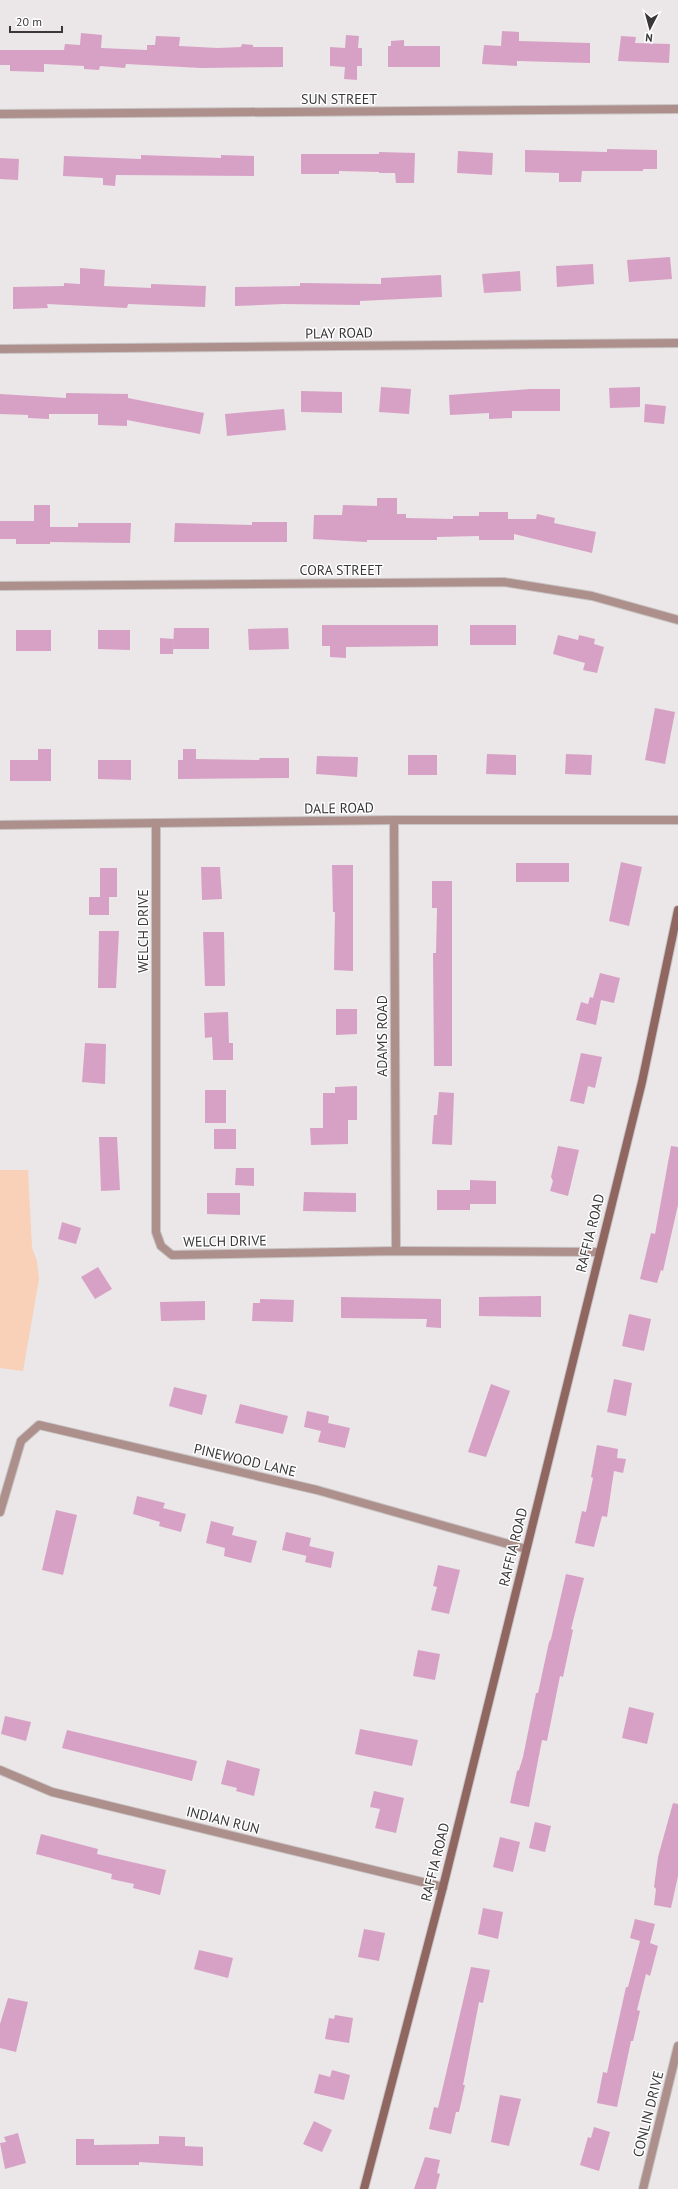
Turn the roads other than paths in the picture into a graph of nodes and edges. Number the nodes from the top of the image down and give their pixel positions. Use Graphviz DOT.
graph roads {
  1 [pos="678,109"];
  2 [pos="0,114"];
  3 [pos="678,343"];
  4 [pos="0,349"];
  5 [pos="0,586"];
  6 [pos="678,620"];
  7 [pos="394,820"];
  8 [pos="678,820"];
  9 [pos="156,823"];
  10 [pos="0,825"];
  11 [pos="678,910"];
  12 [pos="396,1251"];
  13 [pos="598,1252"];
  14 [pos="1,1499"];
  15 [pos="0,1512"];
  16 [pos="526,1549"];
  17 [pos="0,1770"];
  18 [pos="443,1887"];
  19 [pos="678,2046"];
  20 [pos="364,2189"];
  21 [pos="643,2189"];
  1 -- 2 [label="street, SUN STREET"];
  3 -- 4 [label="street, PLAY ROAD"];
  5 -- 6 [label="street, CORA STREET"];
  7 -- 8 [label="street, DALE ROAD"];
  7 -- 9 [label="street, DALE ROAD"];
  7 -- 12 [label="street, ADAMS ROAD"];
  9 -- 10 [label="street, DALE ROAD"];
  9 -- 12 [label="street, WELCH DRIVE"];
  11 -- 13 [label="main road, RAFFIA ROAD"];
  12 -- 13 [label="street, WELCH DRIVE"];
  13 -- 16 [label="main road, RAFFIA ROAD"];
  14 -- 15 [label="street"];
  14 -- 16 [label="street, PINEWOOD LANE"];
  16 -- 18 [label="main road, RAFFIA ROAD"];
  17 -- 18 [label="street, INDIAN RUN"];
  18 -- 20 [label="main road, RAFFIA ROAD"];
  19 -- 21 [label="street, CONLIN DRIVE"];
}
